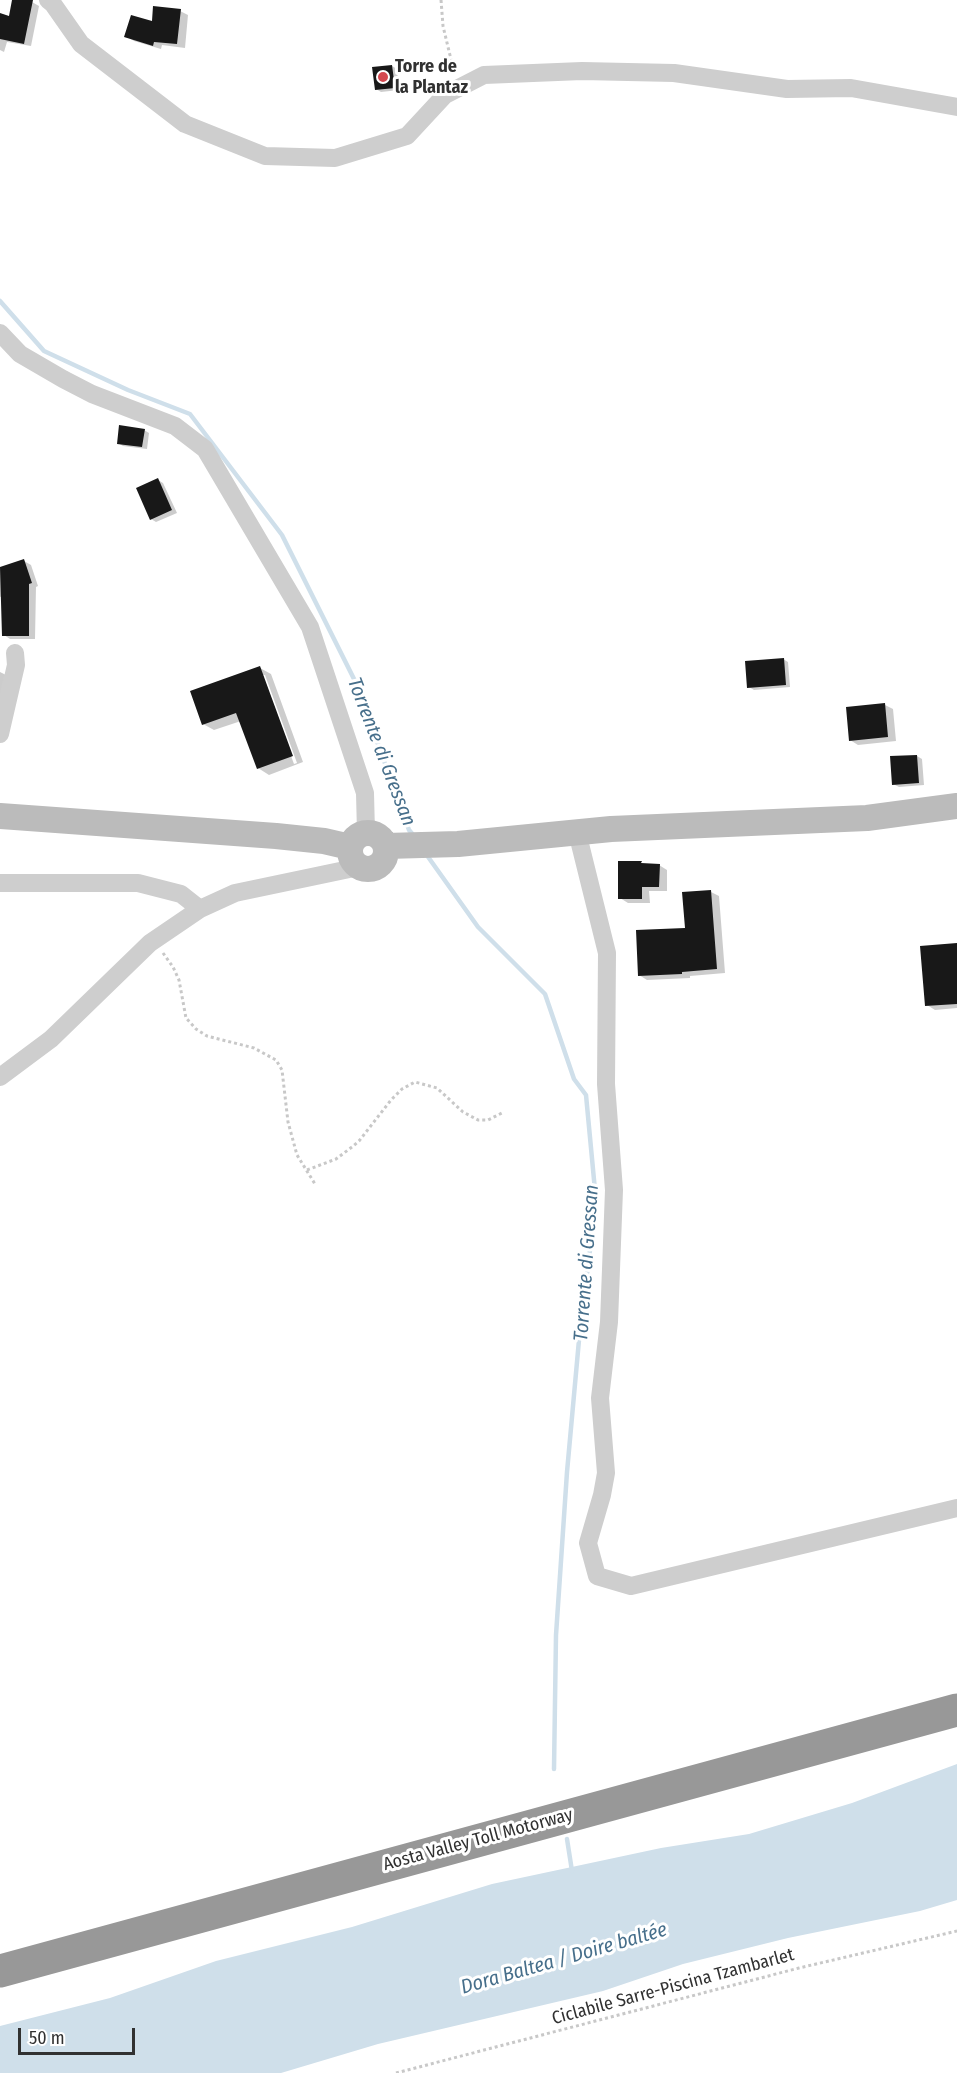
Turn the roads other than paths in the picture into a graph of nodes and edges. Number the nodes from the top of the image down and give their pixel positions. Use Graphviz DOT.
graph roads {
  1 [pos="48,0"];
  2 [pos="957,107"];
  3 [pos="0,333"];
  4 [pos="15,653"];
  5 [pos="0,734"];
  6 [pos="957,806"];
  7 [pos="0,816"];
  8 [pos="578,832"];
  9 [pos="365,848"];
  10 [pos="0,883"];
  11 [pos="200,909"];
  12 [pos="0,1077"];
  13 [pos="957,1508"];
  14 [pos="957,1689"];
  15 [pos="957,1710"];
  16 [pos="0,1950"];
  17 [pos="0,1971"];
  1 -- 2 [label="street"];
  3 -- 9 [label="street"];
  4 -- 5 [label="street"];
  6 -- 8 [label="main road"];
  7 -- 9 [label="main road"];
  8 -- 9 [label="main road"];
  8 -- 13 [label="street"];
  9 -- 11 [label="street"];
  10 -- 11 [label="street"];
  11 -- 12 [label="street"];
  14 -- 16 [label="highway, Aosta Valley Toll Motorway"];
  15 -- 17 [label="highway, Aosta Valley Toll Motorway"];
}
